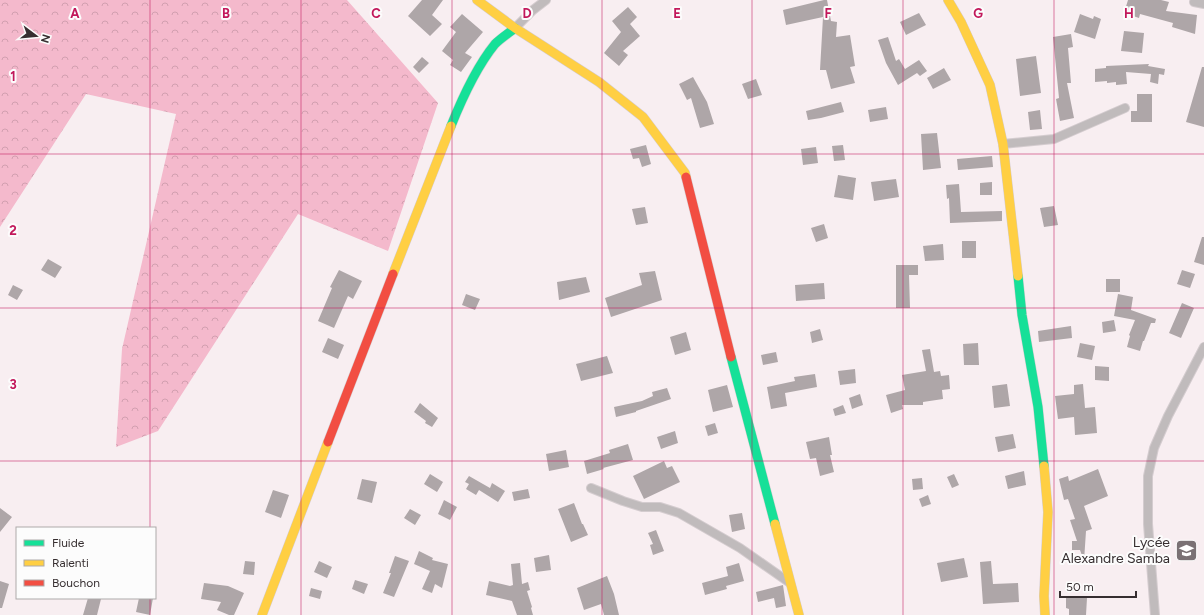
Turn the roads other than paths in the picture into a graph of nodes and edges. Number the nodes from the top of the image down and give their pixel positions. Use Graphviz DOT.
graph roads {
  1 [pos="477,0"];
  2 [pos="546,0"];
  3 [pos="948,0"];
  4 [pos="1194,2"];
  5 [pos="1204,4"];
  6 [pos="515,28"];
  7 [pos="1125,108"];
  8 [pos="1003,144"];
  9 [pos="1204,346"];
  10 [pos="591,488"];
  11 [pos="790,583"];
  12 [pos="262,615"];
  13 [pos="799,615"];
  14 [pos="1045,615"];
  15 [pos="1155,615"];
  1 -- 6 [label="street"];
  2 -- 6 [label="street"];
  3 -- 8 [label="street"];
  4 -- 5 [label="street"];
  6 -- 11 [label="street"];
  6 -- 12 [label="street"];
  7 -- 8 [label="street"];
  8 -- 14 [label="street"];
  9 -- 15 [label="street"];
  10 -- 11 [label="street"];
  11 -- 13 [label="street"];
}
